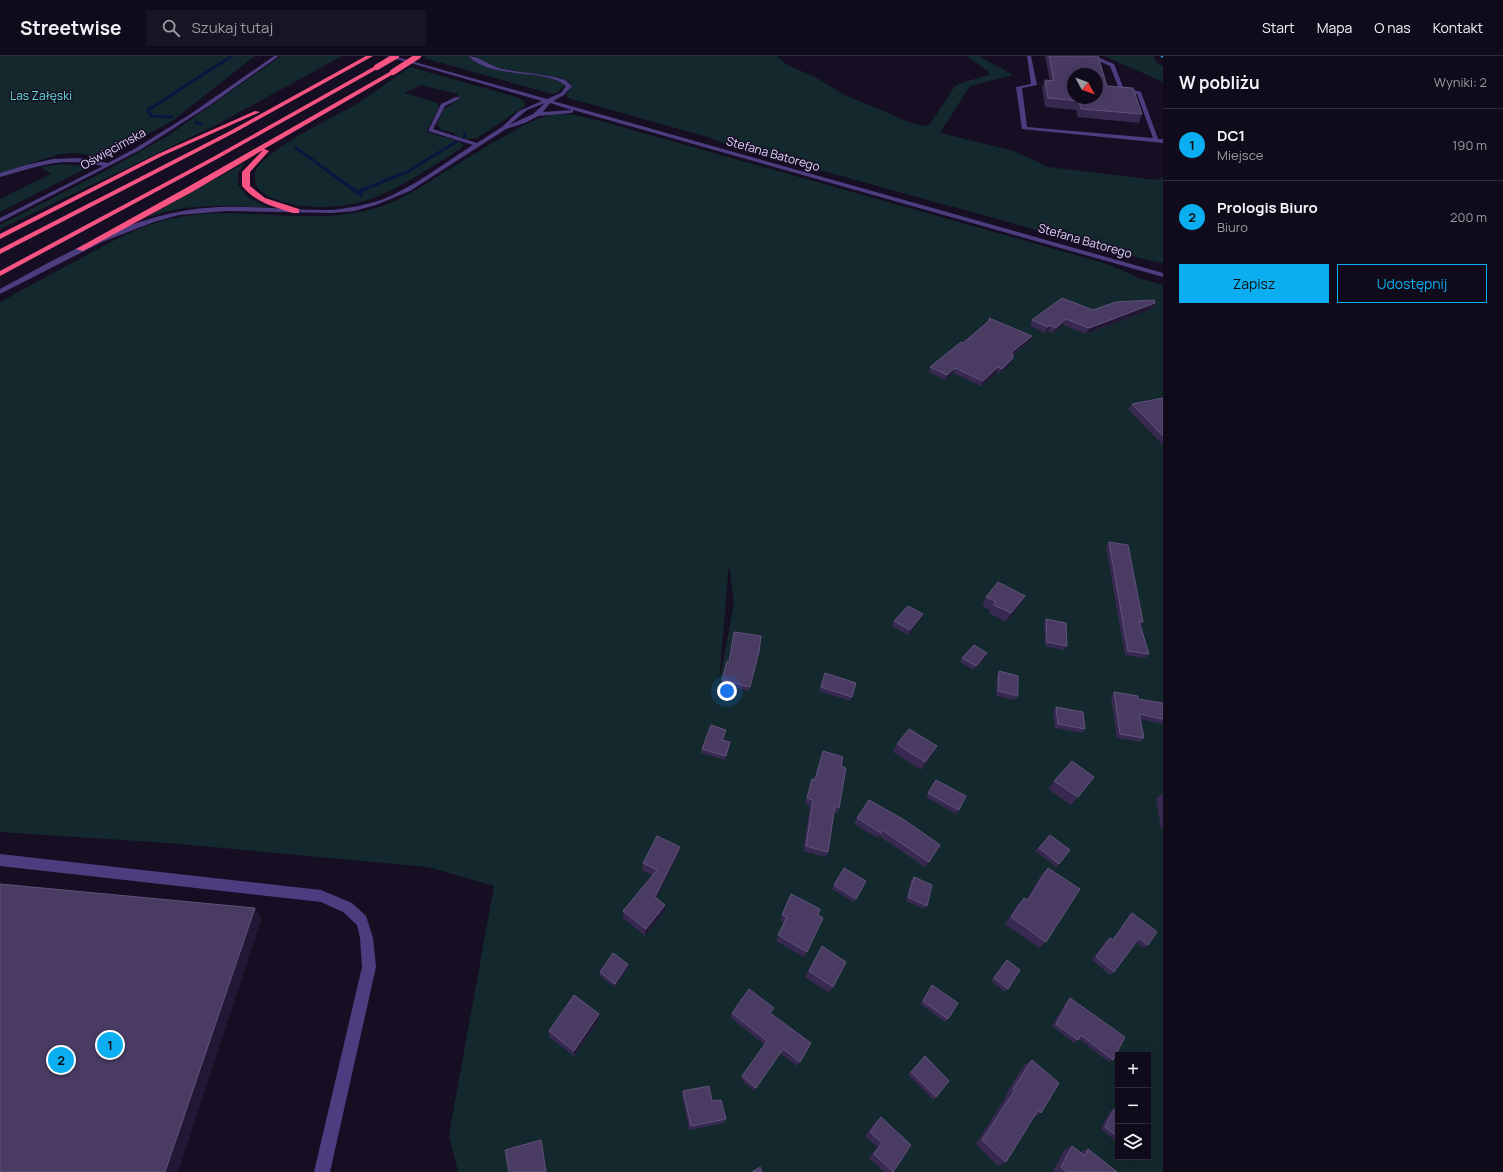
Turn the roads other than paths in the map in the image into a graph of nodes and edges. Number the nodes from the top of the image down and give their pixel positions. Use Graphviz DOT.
graph roads {
  1 [pos="267,56"];
  2 [pos="277,56"];
  3 [pos="370,56"];
  4 [pos="388,56"];
  5 [pos="396,56"];
  6 [pos="418,56"];
  7 [pos="470,56"];
  8 [pos="1029,56"];
  9 [pos="1071,56"];
  10 [pos="231,87"];
  11 [pos="458,98"];
  12 [pos="548,101"];
  13 [pos="287,103"];
  14 [pos="587,112"];
  15 [pos="535,115"];
  16 [pos="504,128"];
  17 [pos="286,135"];
  18 [pos="1156,140"];
  19 [pos="1163,141"];
  20 [pos="478,145"];
  21 [pos="108,165"];
  22 [pos="0,175"];
  23 [pos="296,211"];
  24 [pos="0,220"];
  25 [pos="0,237"];
  26 [pos="80,249"];
  27 [pos="0,252"];
  28 [pos="0,274"];
  29 [pos="1163,274"];
  30 [pos="0,292"];
  31 [pos="0,860"];
  32 [pos="322,1172"];
  1 -- 10 [label="street, Oświęcimska"];
  2 -- 10 [label="street, Oświęcimska"];
  3 -- 13 [label="highway"];
  4 -- 12 [label="street, Stefana Batorego"];
  5 -- 28 [label="highway, bridge"];
  6 -- 17 [label="highway, bridge"];
  7 -- 12 [label="street"];
  8 -- 18 [label="street"];
  9 -- 18 [label="street"];
  10 -- 21 [label="street, Oświęcimska"];
  11 -- 20 [label="street"];
  12 -- 14 [label="street, Stefana Batorego"];
  12 -- 15 [label="street"];
  12 -- 16 [label="street"];
  13 -- 25 [label="highway"];
  13 -- 27 [label="highway"];
  14 -- 15 [label="street"];
  14 -- 29 [label="street, Stefana Batorego"];
  15 -- 16 [label="street"];
  16 -- 20 [label="street"];
  17 -- 23 [label="highway"];
  17 -- 26 [label="highway"];
  18 -- 19 [label="street"];
  20 -- 23 [label="street"];
  21 -- 22 [label="street"];
  21 -- 24 [label="street, Oświęcimska"];
  23 -- 26 [label="street"];
  26 -- 30 [label="street"];
  31 -- 32 [label="street"];
}
